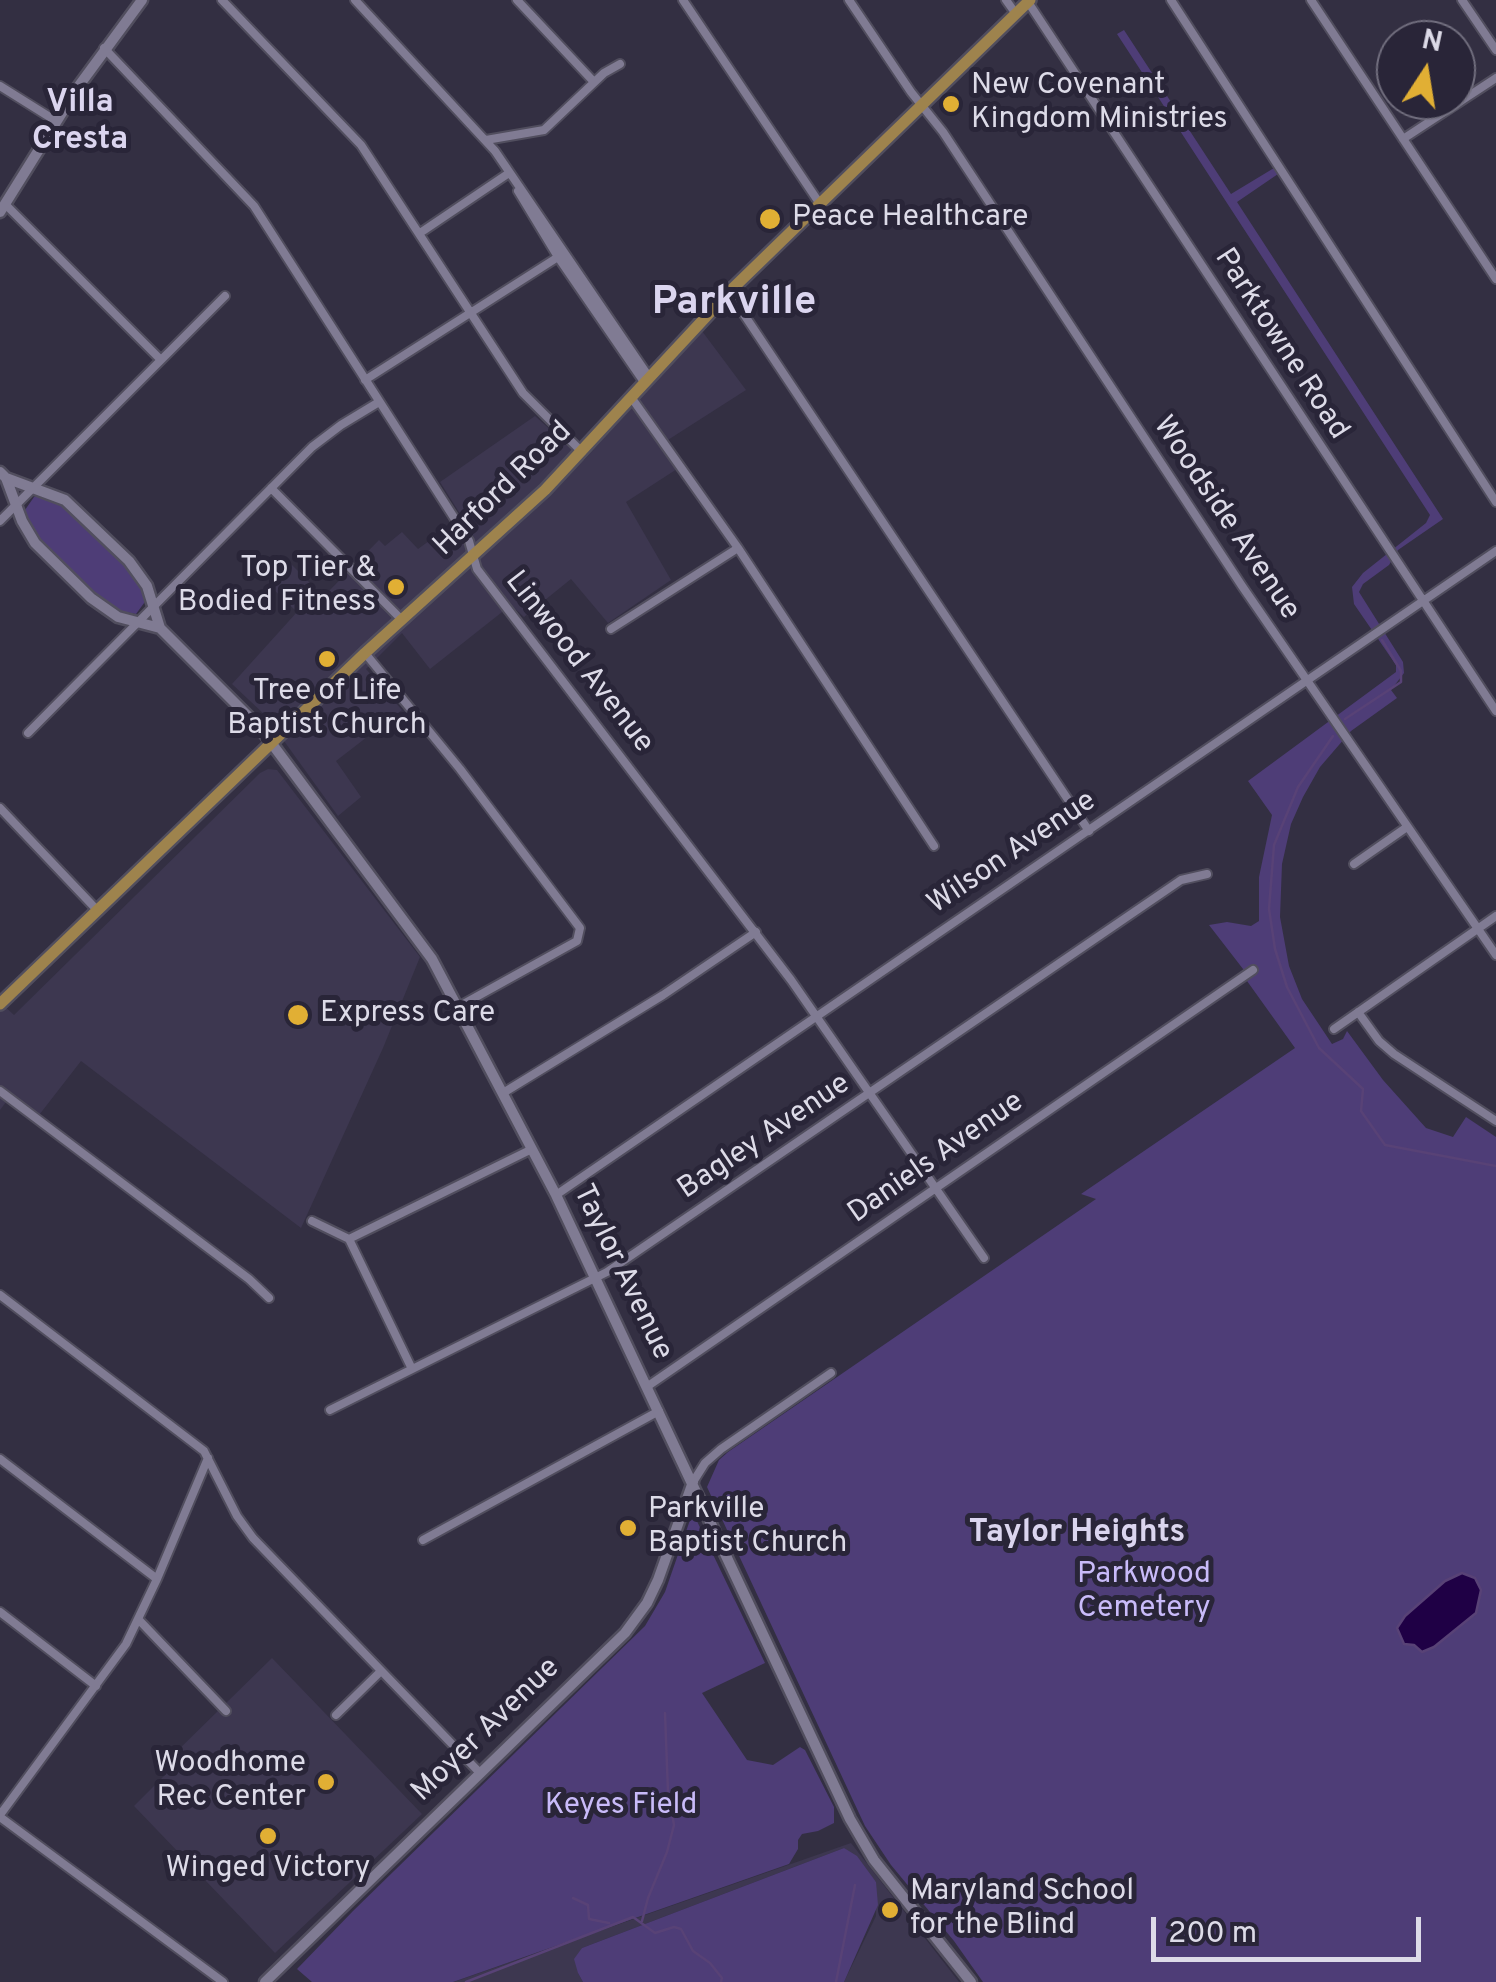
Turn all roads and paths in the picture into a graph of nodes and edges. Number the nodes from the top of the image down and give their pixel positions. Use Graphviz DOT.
graph roads {
  1 [pos="142,0"];
  2 [pos="222,0"];
  3 [pos="355,0"];
  4 [pos="517,0"];
  5 [pos="683,0"];
  6 [pos="848,0"];
  7 [pos="1006,0"];
  8 [pos="1170,0"];
  9 [pos="1311,0"];
  10 [pos="1462,0"];
  11 [pos="1029,1"];
  12 [pos="1016,14"];
  13 [pos="104,48"];
  14 [pos="1496,50"];
  15 [pos="620,64"];
  16 [pos="1496,78"];
  17 [pos="594,82"];
  18 [pos="0,86"];
  19 [pos="922,105"];
  20 [pos="56,121"];
  21 [pos="1403,139"];
  22 [pos="486,140"];
  23 [pos="509,173"];
  24 [pos="820,204"];
  25 [pos="2,208"];
  26 [pos="420,233"];
  27 [pos="550,237"];
  28 [pos="558,257"];
  29 [pos="1496,279"];
  30 [pos="729,292"];
  31 [pos="224,296"];
  32 [pos="470,313"];
  33 [pos="161,360"];
  34 [pos="647,379"];
  35 [pos="366,380"];
  36 [pos="632,396"];
  37 [pos="379,402"];
  38 [pos="582,452"];
  39 [pos="3,475"];
  40 [pos="34,487"];
  41 [pos="271,488"];
  42 [pos="1496,502"];
  43 [pos="16,505"];
  44 [pos="0,521"];
  45 [pos="738,548"];
  46 [pos="1496,551"];
  47 [pos="474,556"];
  48 [pos="1422,603"];
  49 [pos="154,607"];
  50 [pos="402,620"];
  51 [pos="138,623"];
  52 [pos="160,628"];
  53 [pos="611,629"];
  54 [pos="365,653"];
  55 [pos="1306,682"];
  56 [pos="1496,711"];
  57 [pos="28,733"];
  58 [pos="271,742"];
  59 [pos="0,808"];
  60 [pos="1407,827"];
  61 [pos="1089,831"];
  62 [pos="934,846"];
  63 [pos="1354,864"];
  64 [pos="1208,874"];
  65 [pos="97,910"];
  66 [pos="1496,916"];
  67 [pos="1478,928"];
  68 [pos="756,932"];
  69 [pos="1496,955"];
  70 [pos="1254,970"];
  71 [pos="2,997"];
  72 [pos="458,1006"];
  73 [pos="1358,1012"];
  74 [pos="817,1015"];
  75 [pos="1334,1028"];
  76 [pos="0,1091"];
  77 [pos="503,1093"];
  78 [pos="870,1093"];
  79 [pos="1496,1120"];
  80 [pos="532,1149"];
  81 [pos="936,1188"];
  82 [pos="556,1195"];
  83 [pos="312,1221"];
  84 [pos="349,1240"];
  85 [pos="984,1258"];
  86 [pos="596,1278"];
  87 [pos="0,1295"];
  88 [pos="270,1298"];
  89 [pos="412,1368"];
  90 [pos="830,1373"];
  91 [pos="648,1386"];
  92 [pos="330,1410"];
  93 [pos="659,1411"];
  94 [pos="208,1457"];
  95 [pos="0,1459"];
  96 [pos="693,1482"];
  97 [pos="423,1540"];
  98 [pos="158,1579"];
  99 [pos="0,1612"];
  100 [pos="139,1620"];
  101 [pos="382,1670"];
  102 [pos="96,1686"];
  103 [pos="226,1711"];
  104 [pos="336,1715"];
  105 [pos="480,1773"];
  106 [pos="0,1816"];
  107 [pos="223,1982"];
  108 [pos="266,1982"];
  109 [pos="971,1982"];
  1 -- 13 [label="main road"];
  2 -- 26 [label="street"];
  3 -- 22 [label="street"];
  4 -- 17 [label="street"];
  5 -- 24 [label="street"];
  6 -- 19 [label="street, Woodside Avenue"];
  7 -- 12 [label="street"];
  8 -- 42 [label="street"];
  9 -- 21 [label="street"];
  10 -- 14 [label="street"];
  11 -- 12 [label="main road, Harford Road"];
  11 -- 48 [label="street, Parktowne Road"];
  12 -- 19 [label="main road, Harford Road"];
  13 -- 20 [label="main road"];
  13 -- 35 [label="street, Linwood Avenue"];
  15 -- 17 [label="street"];
  16 -- 21 [label="street"];
  17 -- 22 [label="street"];
  18 -- 20 [label="street"];
  19 -- 24 [label="main road, Harford Road"];
  19 -- 55 [label="street, Woodside Avenue"];
  20 -- 25 [label="main road"];
  21 -- 29 [label="street"];
  22 -- 23 [label="street"];
  23 -- 26 [label="street"];
  23 -- 27 [label="street"];
  24 -- 30 [label="main road, Harford Road"];
  25 -- 33 [label="street"];
  26 -- 32 [label="street"];
  27 -- 28 [label="street"];
  27 -- 34 [label="street"];
  28 -- 32 [label="street"];
  28 -- 34 [label="street"];
  30 -- 34 [label="main road, Harford Road"];
  30 -- 61 [label="street"];
  31 -- 33 [label="street"];
  32 -- 35 [label="street"];
  32 -- 38 [label="street"];
  33 -- 40 [label="street"];
  34 -- 36 [label="main road, Harford Road"];
  35 -- 37 [label="street, Linwood Avenue"];
  36 -- 38 [label="main road, Harford Road"];
  36 -- 45 [label="street"];
  37 -- 41 [label="street"];
  37 -- 47 [label="street, Linwood Avenue"];
  38 -- 47 [label="main road, Harford Road"];
  39 -- 40 [label="main road, Taylor Avenue"];
  39 -- 43 [label="main road, Taylor Avenue"];
  40 -- 43 [label="street"];
  40 -- 49 [label="main road, Taylor Avenue"];
  41 -- 49 [label="street"];
  41 -- 50 [label="street"];
  43 -- 44 [label="street"];
  43 -- 51 [label="main road, Taylor Avenue"];
  45 -- 53 [label="street"];
  45 -- 62 [label="street"];
  46 -- 48 [label="street, Wilson Avenue"];
  47 -- 50 [label="main road, Harford Road"];
  47 -- 68 [label="street, Linwood Avenue"];
  48 -- 55 [label="street, Wilson Avenue"];
  48 -- 56 [label="street, Parktowne Road"];
  49 -- 51 [label="street"];
  49 -- 52 [label="main road, Taylor Avenue"];
  50 -- 54 [label="main road, Harford Road"];
  51 -- 52 [label="main road, Taylor Avenue"];
  51 -- 57 [label="street"];
  52 -- 58 [label="main road, Taylor Avenue"];
  54 -- 58 [label="main road, Harford Road"];
  54 -- 72 [label="street"];
  55 -- 60 [label="street, Woodside Avenue"];
  55 -- 61 [label="street, Wilson Avenue"];
  58 -- 65 [label="main road, Harford Road"];
  58 -- 72 [label="main road, Taylor Avenue"];
  59 -- 65 [label="street"];
  60 -- 63 [label="street"];
  60 -- 67 [label="street, Woodside Avenue"];
  61 -- 74 [label="street, Wilson Avenue"];
  64 -- 78 [label="street, Bagley Avenue"];
  65 -- 71 [label="main road, Harford Road"];
  66 -- 67 [label="street"];
  67 -- 69 [label="street, Woodside Avenue"];
  67 -- 73 [label="street"];
  68 -- 74 [label="street, Linwood Avenue"];
  68 -- 77 [label="street"];
  70 -- 81 [label="street, Daniels Avenue"];
  72 -- 77 [label="main road, Taylor Avenue"];
  73 -- 75 [label="street"];
  73 -- 79 [label="street"];
  74 -- 78 [label="street, Linwood Avenue"];
  74 -- 82 [label="street, Wilson Avenue"];
  76 -- 88 [label="street"];
  77 -- 80 [label="main road, Taylor Avenue"];
  78 -- 81 [label="street, Linwood Avenue"];
  78 -- 86 [label="street, Bagley Avenue"];
  80 -- 82 [label="main road, Taylor Avenue"];
  80 -- 84 [label="street"];
  81 -- 85 [label="street, Linwood Avenue"];
  81 -- 91 [label="street, Daniels Avenue"];
  82 -- 86 [label="main road, Taylor Avenue"];
  83 -- 84 [label="street"];
  84 -- 89 [label="street"];
  86 -- 89 [label="street, Bagley Avenue"];
  86 -- 91 [label="main road, Taylor Avenue"];
  87 -- 94 [label="street"];
  89 -- 92 [label="street, Bagley Avenue"];
  90 -- 96 [label="street"];
  91 -- 93 [label="main road, Taylor Avenue"];
  93 -- 96 [label="main road, Taylor Avenue"];
  93 -- 97 [label="street"];
  94 -- 98 [label="street"];
  94 -- 101 [label="street"];
  95 -- 98 [label="street"];
  96 -- 105 [label="main road, Moyer Avenue"];
  96 -- 109 [label="main road, Taylor Avenue"];
  98 -- 100 [label="street"];
  99 -- 102 [label="street"];
  100 -- 102 [label="street"];
  100 -- 103 [label="street"];
  101 -- 104 [label="street"];
  101 -- 105 [label="street"];
  102 -- 106 [label="street"];
  105 -- 108 [label="main road, Moyer Avenue"];
  106 -- 107 [label="street"];
}
